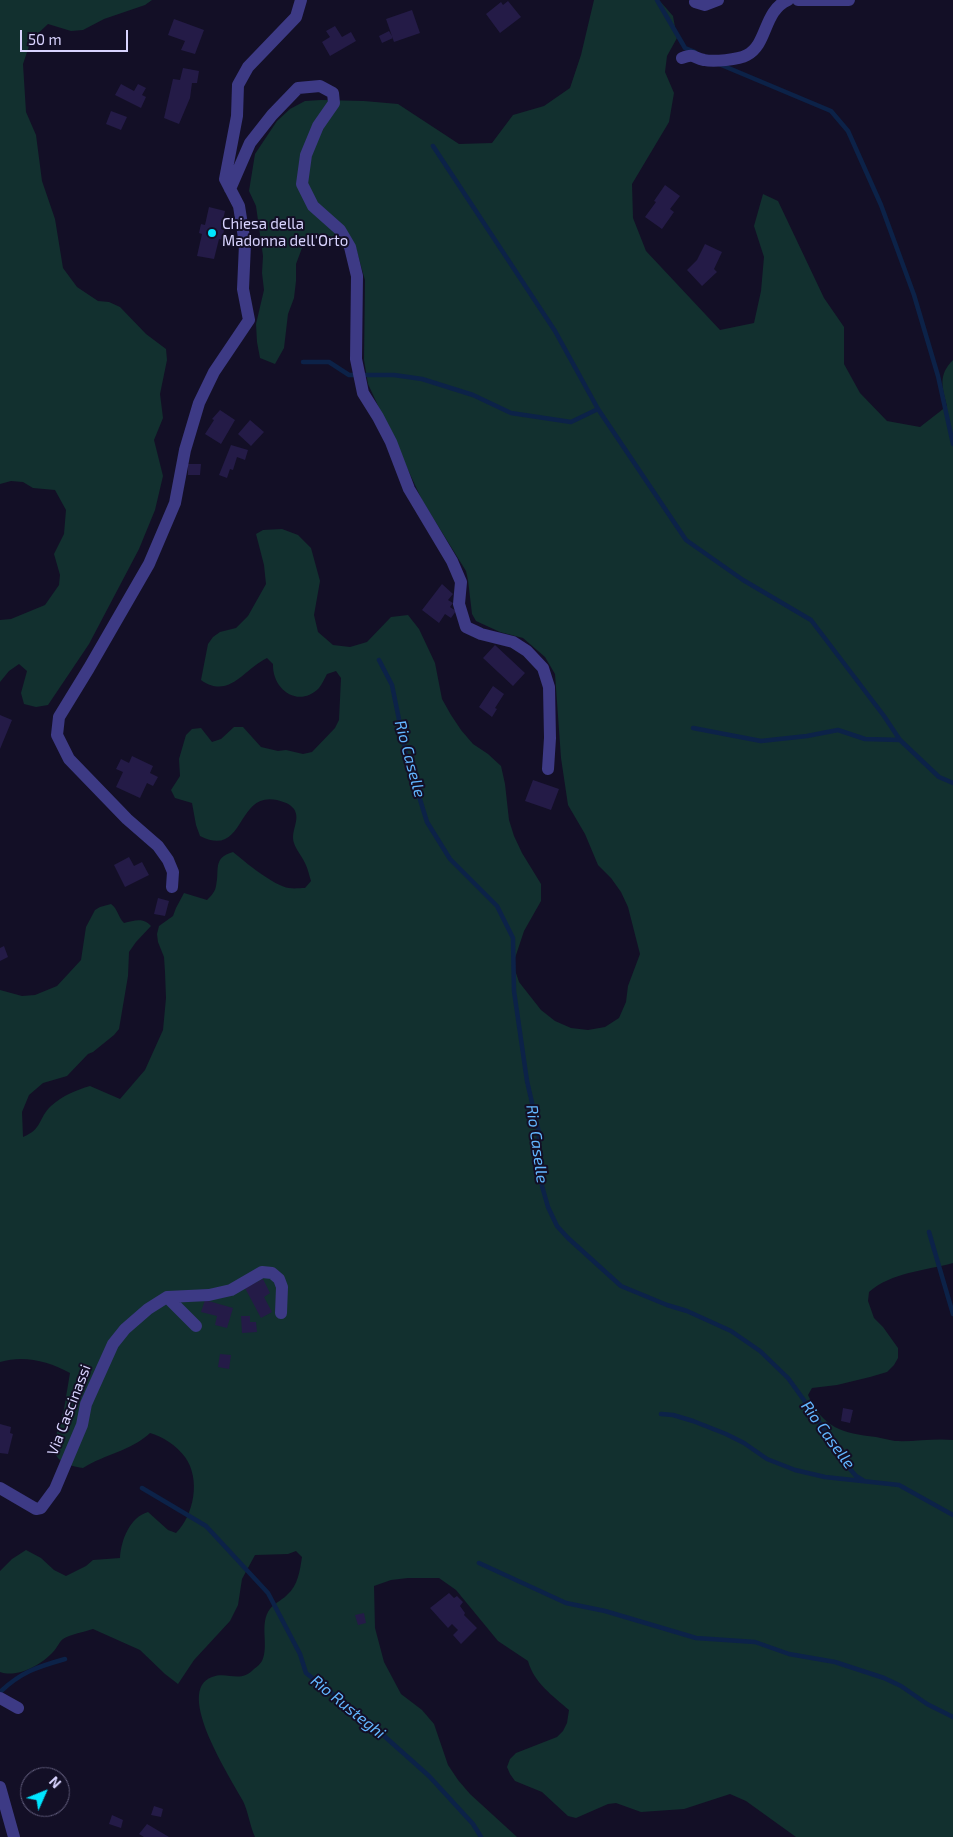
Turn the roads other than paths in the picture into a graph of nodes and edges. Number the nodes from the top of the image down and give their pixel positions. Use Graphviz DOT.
graph roads {
  1 [pos="301,0"];
  2 [pos="718,0"];
  3 [pos="788,0"];
  4 [pos="798,0"];
  5 [pos="849,0"];
  6 [pos="695,2"];
  7 [pos="682,58"];
  8 [pos="230,189"];
  9 [pos="548,769"];
  10 [pos="172,887"];
  11 [pos="167,1297"];
  12 [pos="281,1313"];
  13 [pos="196,1326"];
  14 [pos="0,1488"];
  15 [pos="0,1698"];
  16 [pos="18,1708"];
  17 [pos="0,1787"];
  18 [pos="14,1837"];
  1 -- 8 [label="street"];
  2 -- 6 [label="street"];
  3 -- 7 [label="street"];
  4 -- 5 [label="street"];
  8 -- 9 [label="street"];
  8 -- 10 [label="street"];
  11 -- 12 [label="street"];
  11 -- 13 [label="street"];
  11 -- 14 [label="street, Via Cascinassi"];
  15 -- 16 [label="street"];
  17 -- 18 [label="street"];
}
